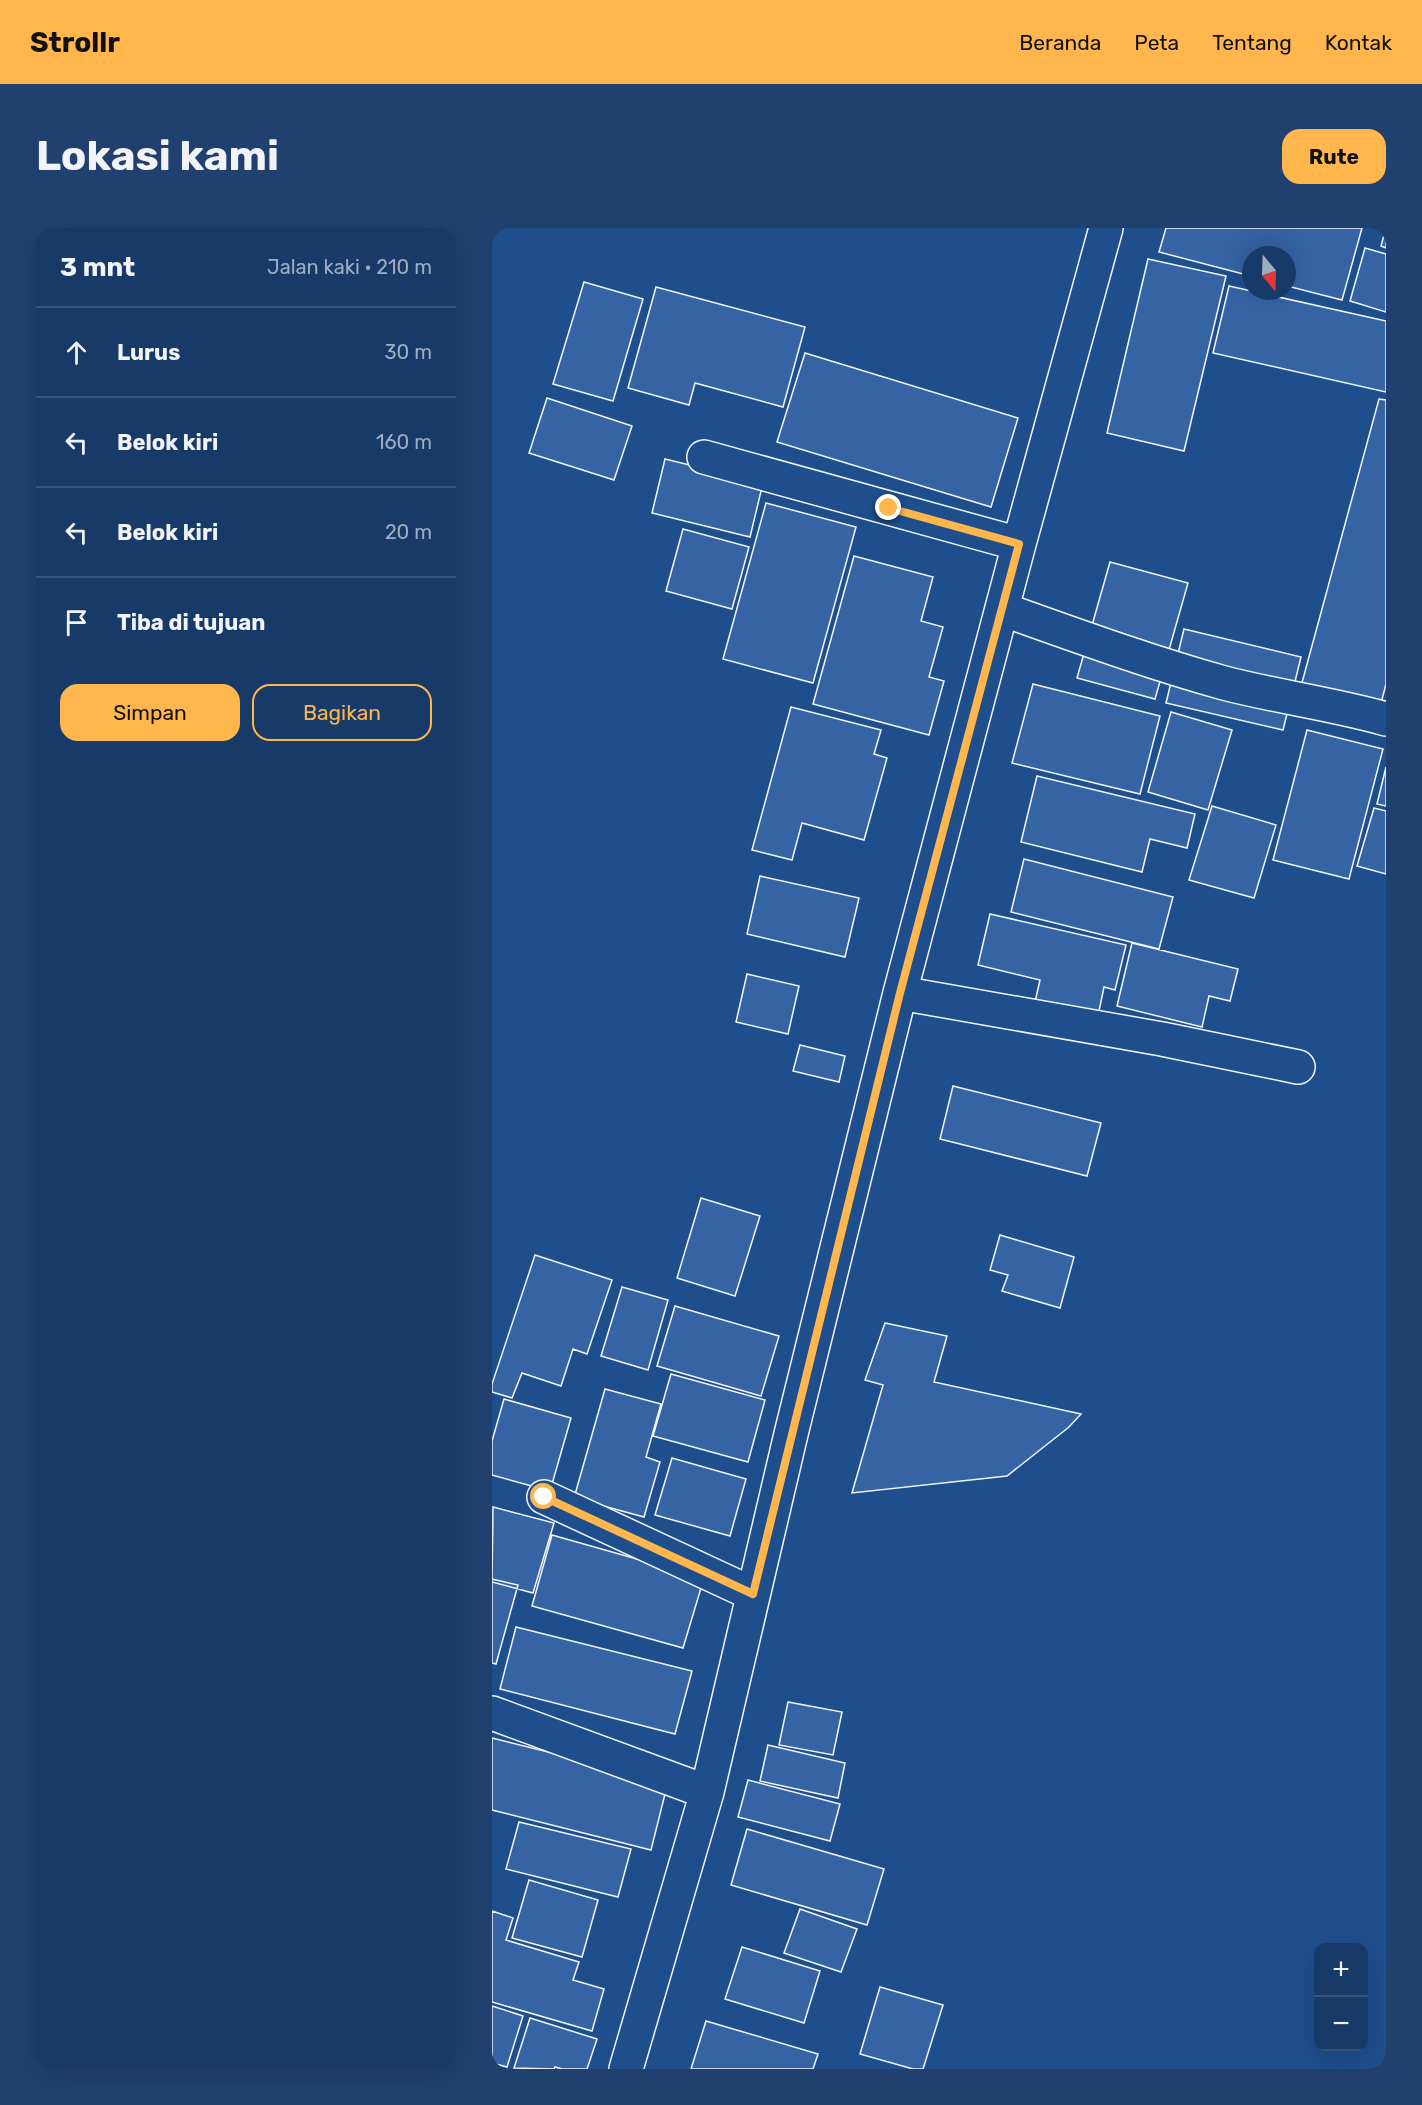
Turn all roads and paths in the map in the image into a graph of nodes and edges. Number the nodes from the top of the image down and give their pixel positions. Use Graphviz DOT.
graph roads {
  1 [pos="1106,228"];
  2 [pos="704,457"];
  3 [pos="1019,544"];
  4 [pos="1002,609"];
  5 [pos="1386,719"];
  6 [pos="900,993"];
  7 [pos="1298,1067"];
  8 [pos="544,1497"];
  9 [pos="753,1594"];
  10 [pos="492,1713"];
  11 [pos="707,1792"];
  12 [pos="626,2069"];
  1 -- 3 [label="street"];
  2 -- 3 [label="street"];
  3 -- 4 [label="street"];
  4 -- 5 [label="street"];
  4 -- 6 [label="street"];
  6 -- 7 [label="street"];
  6 -- 9 [label="street"];
  8 -- 9 [label="street"];
  9 -- 11 [label="street"];
  10 -- 11 [label="street"];
  11 -- 12 [label="street"];
}
